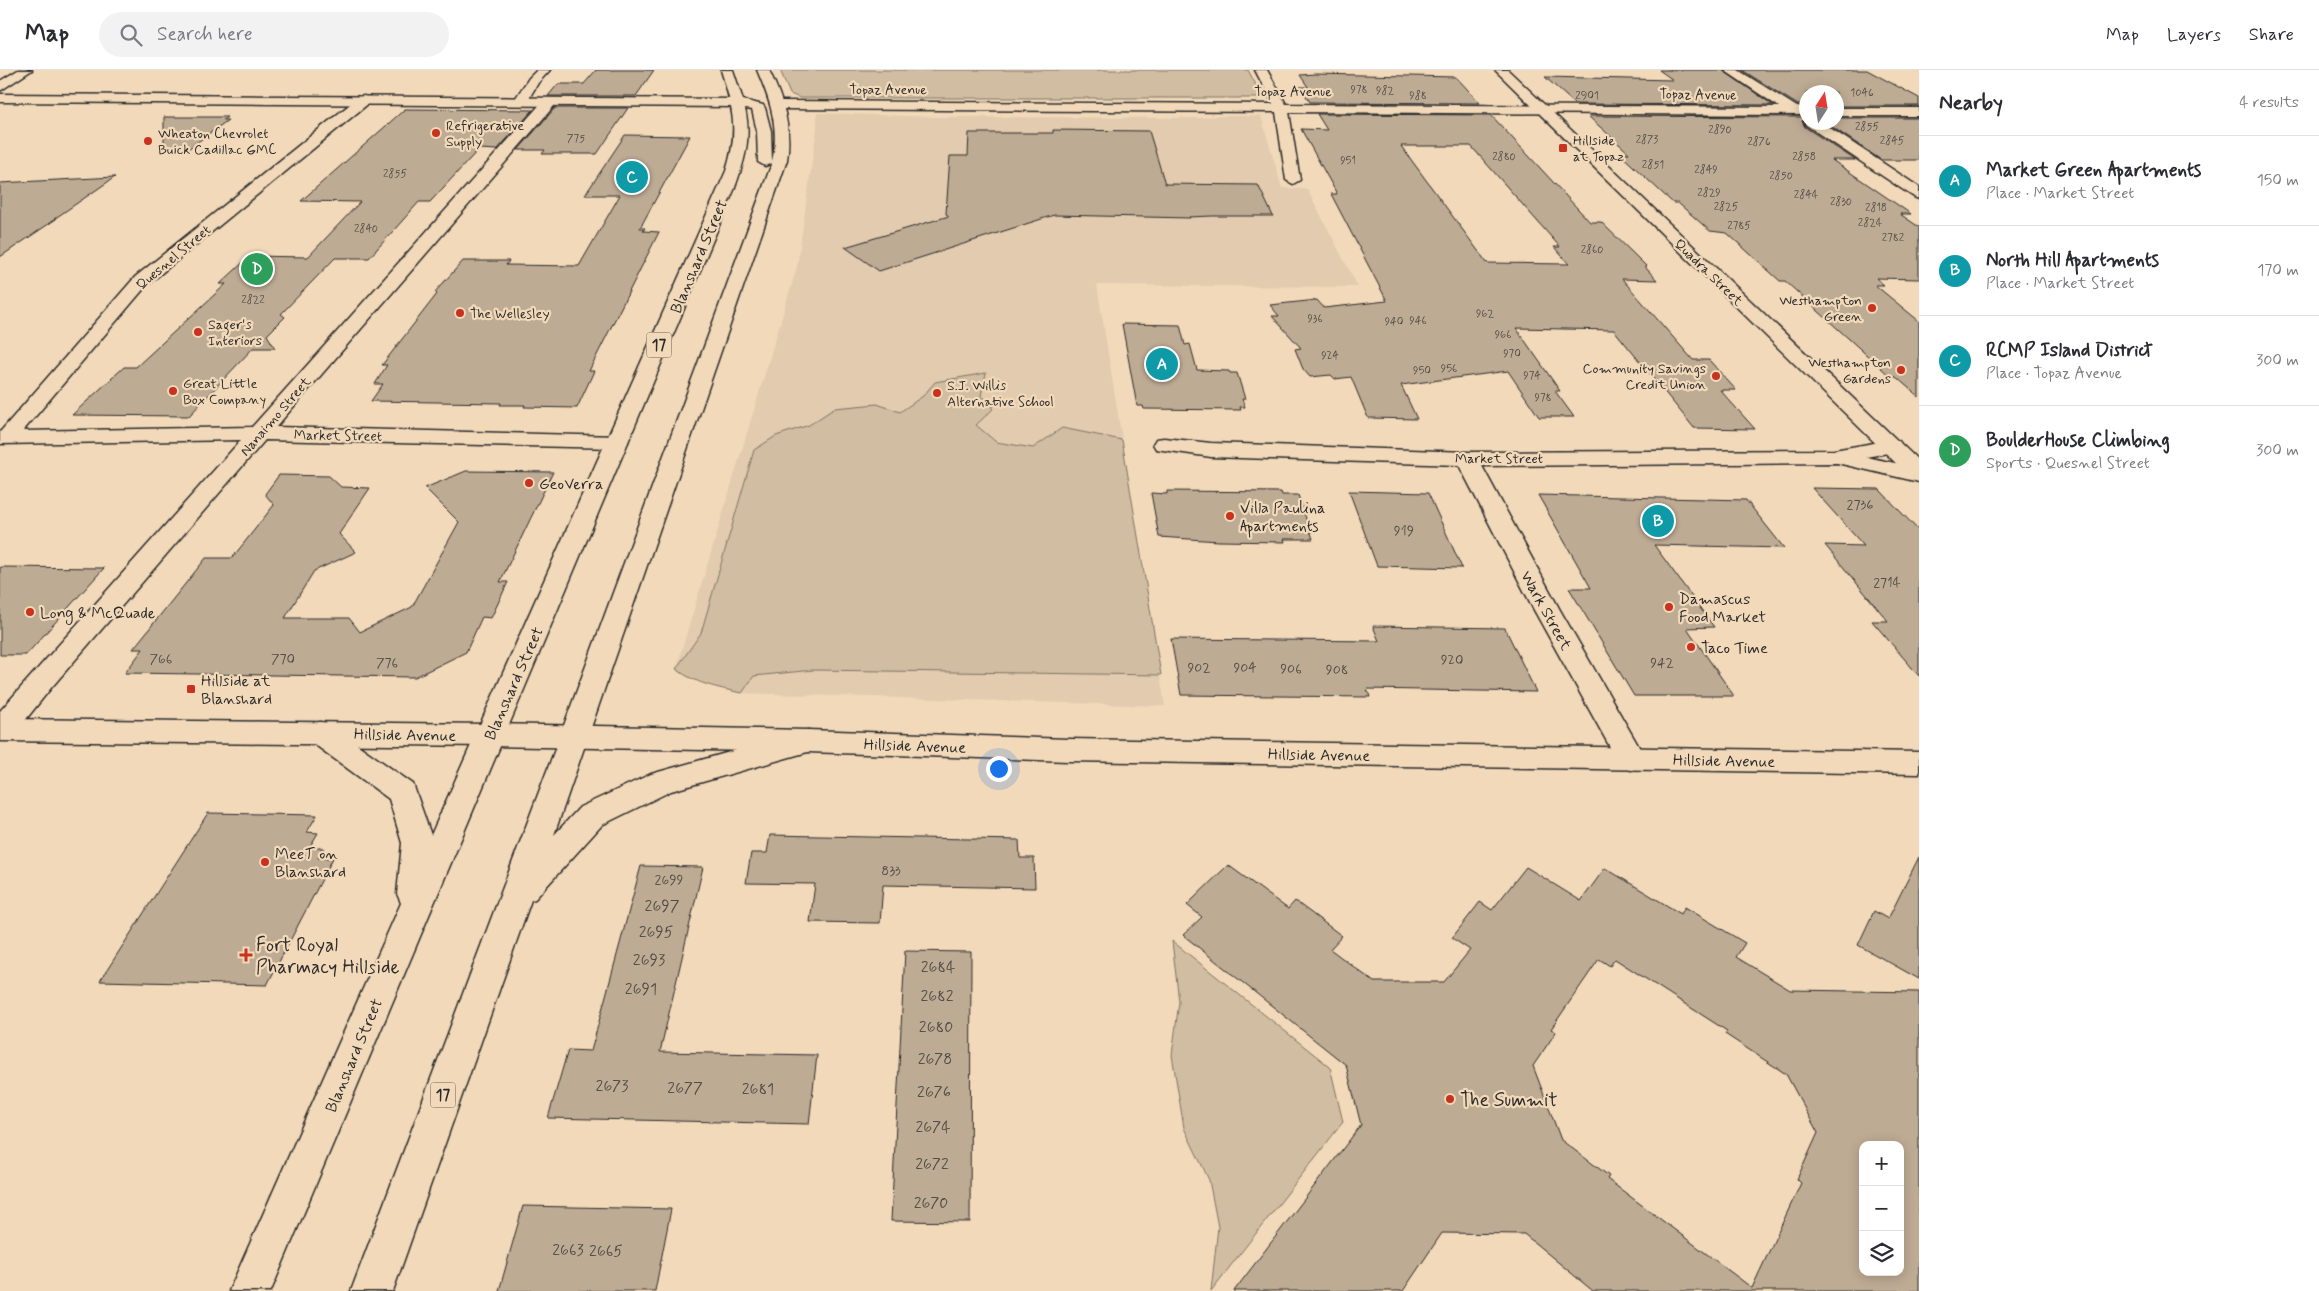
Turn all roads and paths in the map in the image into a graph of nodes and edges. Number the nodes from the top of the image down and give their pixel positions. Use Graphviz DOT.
graph roads {
  1 [pos="26,70"];
  2 [pos="544,70"];
  3 [pos="727,70"];
  4 [pos="763,70"];
  5 [pos="1261,70"];
  6 [pos="1501,70"];
  7 [pos="1730,70"];
  8 [pos="0,87"];
  9 [pos="0,98"];
  10 [pos="364,100"];
  11 [pos="520,102"];
  12 [pos="549,102"];
  13 [pos="738,104"];
  14 [pos="779,105"];
  15 [pos="1282,108"];
  16 [pos="1542,109"];
  17 [pos="1799,110"];
  18 [pos="1799,111"];
  19 [pos="1844,112"];
  20 [pos="1919,112"];
  21 [pos="1823,130"];
  22 [pos="1292,180"];
  23 [pos="769,191"];
  24 [pos="1919,194"];
  25 [pos="259,433"];
  26 [pos="3,438"];
  27 [pos="617,442"];
  28 [pos="1164,444"];
  29 [pos="1891,446"];
  30 [pos="1834,457"];
  31 [pos="1467,459"];
  32 [pos="1919,474"];
  33 [pos="1,730"];
  34 [pos="320,733"];
  35 [pos="490,735"];
  36 [pos="574,736"];
  37 [pos="808,741"];
  38 [pos="1630,759"];
  39 [pos="1919,763"];
  40 [pos="514,899"];
  41 [pos="411,919"];
  42 [pos="272,1241"];
  43 [pos="236,1291"];
  44 [pos="250,1291"];
  45 [pos="372,1291"];
  1 -- 8 [label="street"];
  2 -- 11 [label="street"];
  3 -- 13 [label="street, Blanshard Street / 17"];
  4 -- 14 [label="street, 17"];
  5 -- 15 [label="street"];
  6 -- 16 [label="street, Quadra Street"];
  7 -- 17 [label="street"];
  9 -- 10 [label="street"];
  10 -- 11 [label="street"];
  10 -- 26 [label="street, Quesnel Street"];
  11 -- 12 [label="street"];
  12 -- 13 [label="street"];
  12 -- 25 [label="street, Nanaimo Street"];
  13 -- 23 [label="street"];
  13 -- 27 [label="street, Blanshard Street / 17"];
  14 -- 15 [label="street, Topaz Avenue"];
  14 -- 23 [label="street, 17"];
  15 -- 16 [label="street, Topaz Avenue"];
  15 -- 22 [label="street"];
  16 -- 18 [label="street, Topaz Avenue"];
  16 -- 29 [label="street, Quadra Street"];
  19 -- 20 [label="street"];
  21 -- 24 [label="street"];
  23 -- 36 [label="street, 17"];
  25 -- 26 [label="street, Market Street"];
  25 -- 27 [label="street, Market Street"];
  25 -- 33 [label="street, Nanaimo Street"];
  27 -- 35 [label="street, Blanshard Street / 17"];
  28 -- 31 [label="street, Market Street"];
  29 -- 30 [label="street, Market Street"];
  29 -- 32 [label="street, Quadra Street"];
  30 -- 31 [label="street, Market Street"];
  30 -- 32 [label="street, Market Street"];
  31 -- 38 [label="street, Wark Street"];
  33 -- 34 [label="street, Hillside Avenue"];
  34 -- 35 [label="street, Hillside Avenue"];
  34 -- 41 [label="street"];
  35 -- 36 [label="street, Hillside Avenue"];
  35 -- 41 [label="street, Blanshard Street / 17"];
  36 -- 37 [label="street, Hillside Avenue"];
  36 -- 40 [label="street, 17"];
  37 -- 38 [label="street, Hillside Avenue"];
  37 -- 40 [label="street"];
  38 -- 39 [label="street, Hillside Avenue"];
  40 -- 45 [label="street, 17"];
  41 -- 42 [label="street, Blanshard Street / 17"];
  42 -- 43 [label="street"];
  42 -- 44 [label="street, Blanshard Street / 17"];
}
